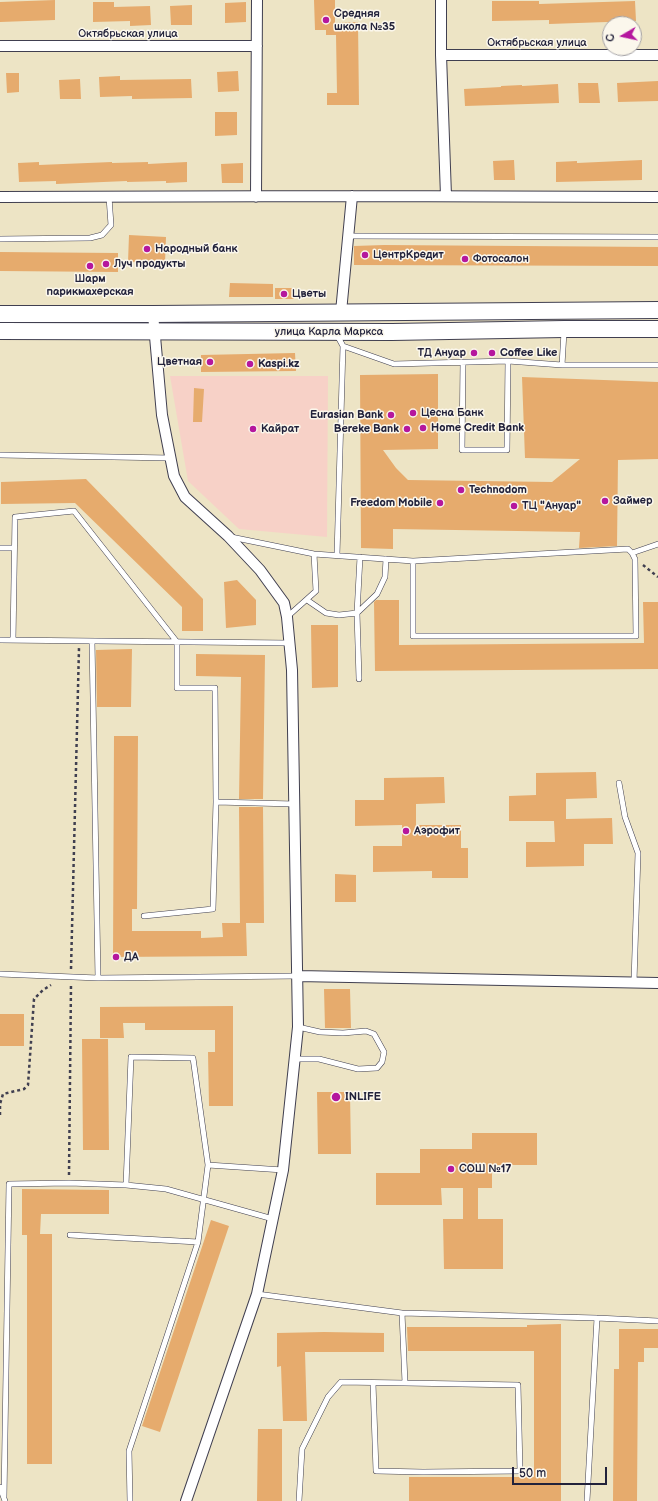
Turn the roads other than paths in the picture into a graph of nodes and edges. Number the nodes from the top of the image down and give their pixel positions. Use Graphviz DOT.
graph roads {
  1 [pos="257,0"];
  2 [pos="441,0"];
  3 [pos="0,46"];
  4 [pos="257,46"];
  5 [pos="440,55"];
  6 [pos="658,55"];
  7 [pos="352,196"];
  8 [pos="446,196"];
  9 [pos="0,197"];
  10 [pos="109,197"];
  11 [pos="256,197"];
  12 [pos="658,197"];
  13 [pos="347,236"];
  14 [pos="658,237"];
  15 [pos="0,239"];
  16 [pos="658,310"];
  17 [pos="341,312"];
  18 [pos="0,314"];
  19 [pos="153,314"];
  20 [pos="564,329"];
  21 [pos="658,329"];
  22 [pos="0,331"];
  23 [pos="155,332"];
  24 [pos="339,339"];
  25 [pos="508,361"];
  26 [pos="463,362"];
  27 [pos="562,364"];
  28 [pos="658,365"];
  29 [pos="0,455"];
  30 [pos="170,458"];
  31 [pos="228,536"];
  32 [pos="658,544"];
  33 [pos="0,548"];
  34 [pos="14,548"];
  35 [pos="632,553"];
  36 [pos="314,554"];
  37 [pos="338,555"];
  38 [pos="360,557"];
  39 [pos="386,559"];
  40 [pos="412,561"];
  41 [pos="307,600"];
  42 [pos="357,613"];
  43 [pos="287,617"];
  44 [pos="0,640"];
  45 [pos="13,640"];
  46 [pos="92,641"];
  47 [pos="178,642"];
  48 [pos="289,643"];
  49 [pos="358,679"];
  50 [pos="619,783"];
  51 [pos="216,802"];
  52 [pos="294,804"];
  53 [pos="144,916"];
  54 [pos="0,974"];
  55 [pos="298,976"];
  56 [pos="98,978"];
  57 [pos="634,982"];
  58 [pos="658,983"];
  59 [pos="298,1027"];
  60 [pos="295,1059"];
  61 [pos="208,1164"];
  62 [pos="283,1170"];
  63 [pos="126,1185"];
  64 [pos="204,1200"];
  65 [pos="273,1219"];
  66 [pos="70,1235"];
  67 [pos="198,1242"];
  68 [pos="257,1294"];
  69 [pos="402,1313"];
  70 [pos="598,1318"];
  71 [pos="658,1321"];
  72 [pos="373,1383"];
  73 [pos="405,1383"];
  74 [pos="0,1487"];
  75 [pos="5,1499"];
  76 [pos="130,1501"];
  77 [pos="186,1501"];
  78 [pos="299,1501"];
  79 [pos="587,1501"];
  1 -- 4 [label="street"];
  2 -- 5 [label="street"];
  3 -- 4 [label="street, Октябрьская улица"];
  4 -- 11 [label="street"];
  5 -- 6 [label="street, Октябрьская улица"];
  5 -- 8 [label="street"];
  7 -- 8 [label="street"];
  7 -- 11 [label="street"];
  7 -- 13 [label="street"];
  8 -- 12 [label="street"];
  9 -- 10 [label="street"];
  10 -- 11 [label="street"];
  10 -- 15 [label="lane"];
  13 -- 14 [label="lane"];
  13 -- 17 [label="street"];
  16 -- 17 [label="main road, улица Карла Маркса"];
  17 -- 19 [label="main road, улица Карла Маркса"];
  18 -- 19 [label="main road, улица Карла Маркса"];
  19 -- 23 [label="street"];
  20 -- 21 [label="main road, улица Карла Маркса"];
  20 -- 24 [label="main road, улица Карла Маркса"];
  20 -- 27 [label="lane"];
  22 -- 23 [label="main road, улица Карла Маркса"];
  23 -- 24 [label="main road, улица Карла Маркса"];
  23 -- 30 [label="street"];
  24 -- 26 [label="lane"];
  24 -- 37 [label="lane"];
  25 -- 26 [label="lane"];
  25 -- 26 [label="lane"];
  25 -- 27 [label="lane"];
  27 -- 28 [label="lane"];
  29 -- 30 [label="lane"];
  30 -- 31 [label="street"];
  31 -- 36 [label="lane"];
  31 -- 43 [label="street"];
  32 -- 35 [label="lane"];
  33 -- 34 [label="lane"];
  34 -- 45 [label="lane"];
  34 -- 47 [label="lane"];
  35 -- 40 [label="lane"];
  35 -- 40 [label="lane"];
  36 -- 37 [label="lane"];
  36 -- 41 [label="lane"];
  37 -- 38 [label="lane"];
  38 -- 39 [label="lane"];
  38 -- 42 [label="lane"];
  39 -- 40 [label="lane"];
  39 -- 42 [label="lane"];
  41 -- 42 [label="lane"];
  41 -- 43 [label="lane"];
  42 -- 49 [label="lane"];
  43 -- 48 [label="street"];
  44 -- 45 [label="lane"];
  45 -- 46 [label="lane"];
  46 -- 47 [label="lane"];
  46 -- 56 [label="lane"];
  47 -- 48 [label="lane"];
  47 -- 51 [label="lane"];
  48 -- 52 [label="street"];
  50 -- 57 [label="lane"];
  51 -- 52 [label="lane"];
  51 -- 53 [label="lane"];
  52 -- 55 [label="street"];
  54 -- 56 [label="lane"];
  55 -- 56 [label="lane"];
  55 -- 57 [label="street"];
  55 -- 59 [label="street"];
  57 -- 58 [label="street"];
  59 -- 60 [label="street"];
  59 -- 60 [label="lane"];
  60 -- 62 [label="street"];
  61 -- 62 [label="lane"];
  61 -- 63 [label="lane"];
  61 -- 64 [label="lane"];
  62 -- 65 [label="street"];
  63 -- 64 [label="lane"];
  63 -- 75 [label="lane"];
  64 -- 65 [label="lane"];
  64 -- 67 [label="lane"];
  65 -- 68 [label="street"];
  66 -- 67 [label="lane"];
  67 -- 76 [label="lane"];
  68 -- 69 [label="lane"];
  68 -- 77 [label="street"];
  69 -- 70 [label="lane"];
  69 -- 73 [label="lane"];
  70 -- 71 [label="lane"];
  70 -- 79 [label="lane"];
  72 -- 73 [label="lane"];
  72 -- 73 [label="lane"];
  72 -- 78 [label="lane"];
  74 -- 75 [label="lane"];
}
